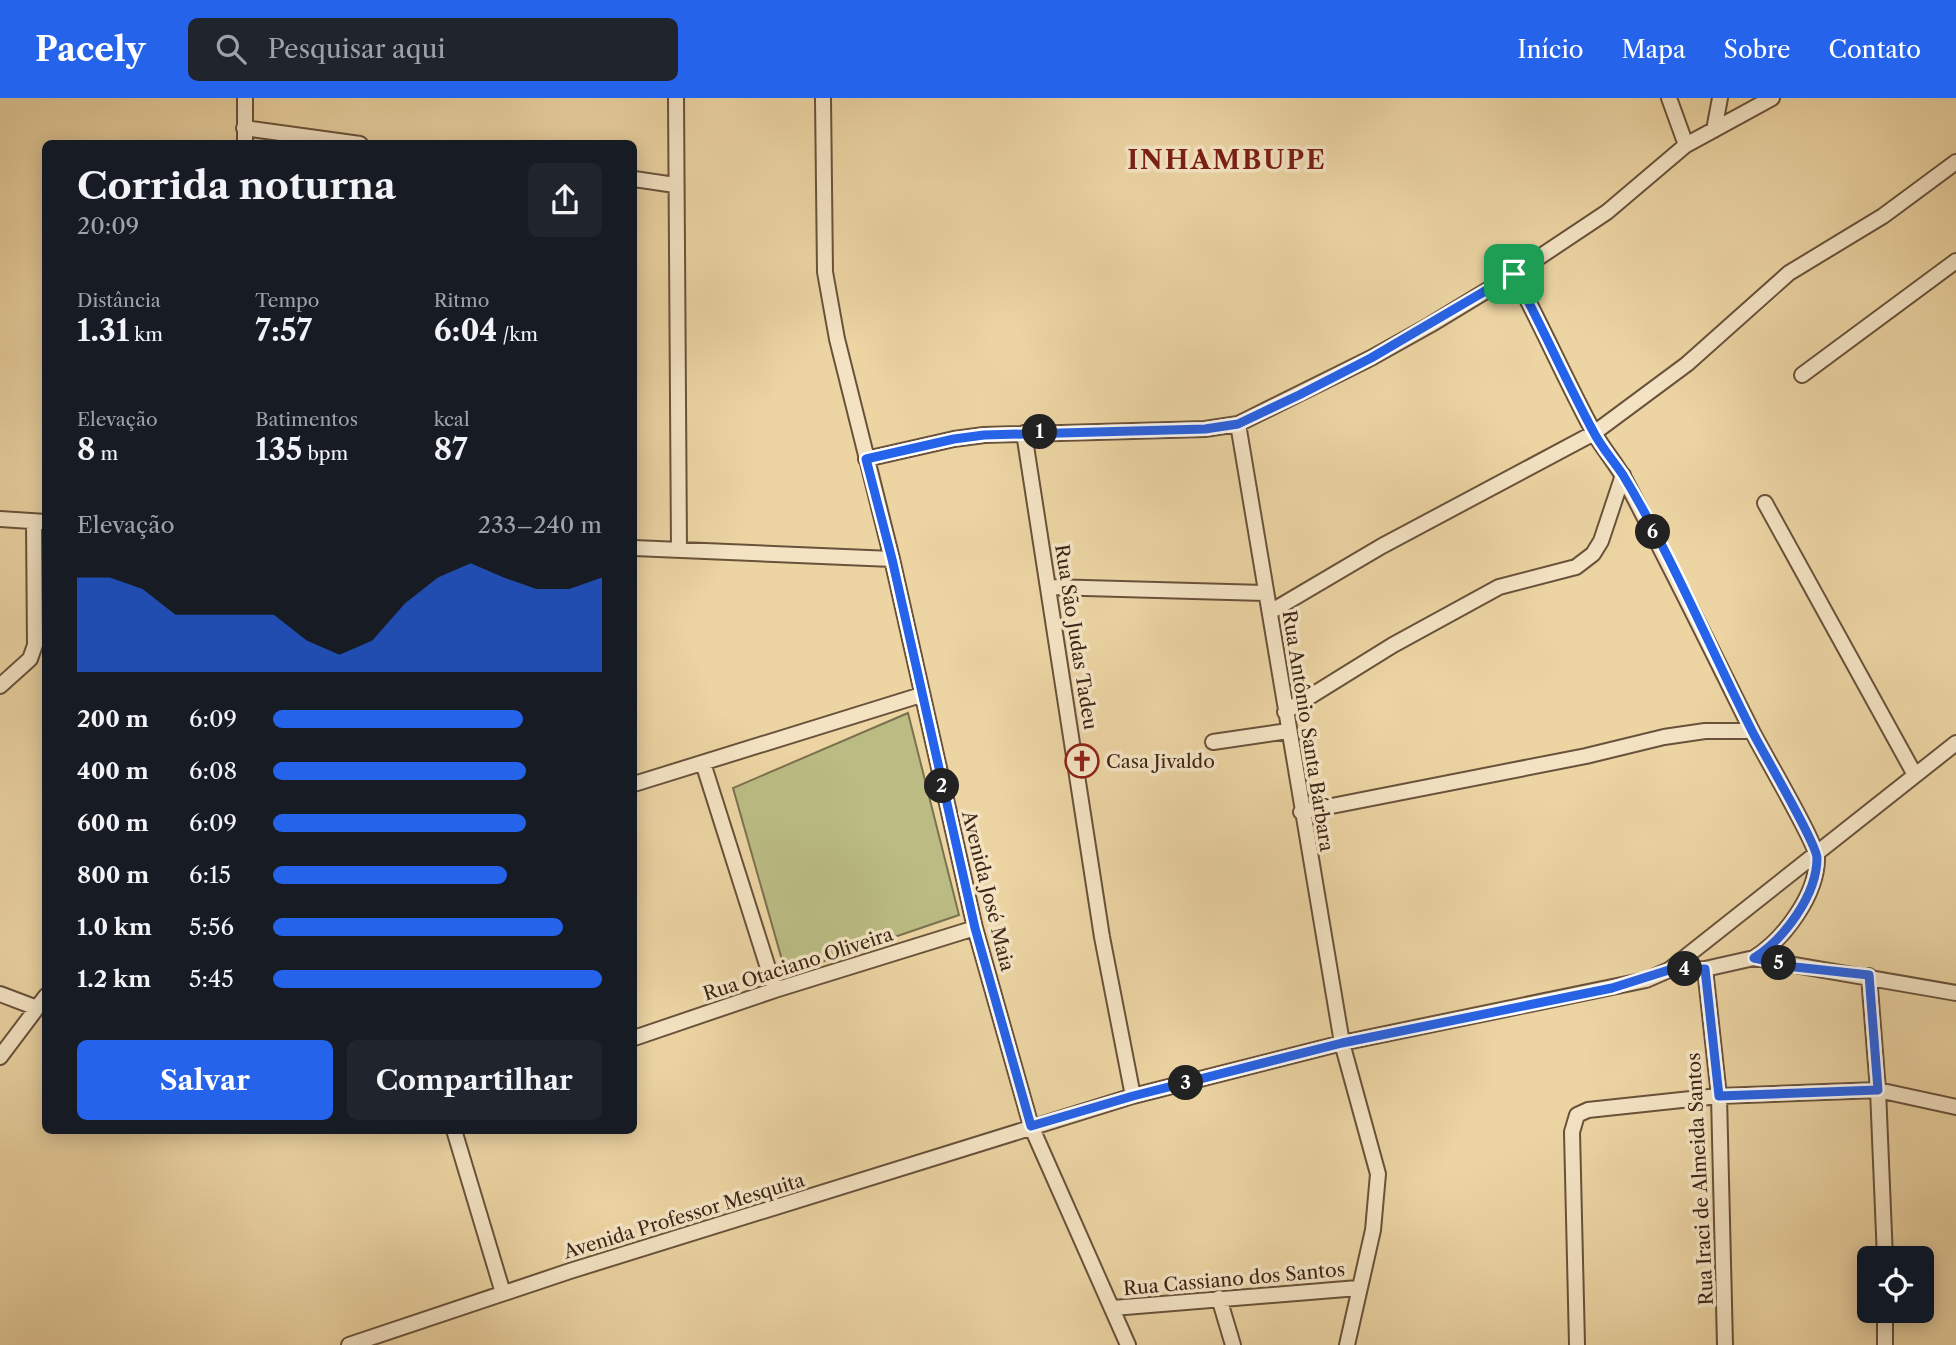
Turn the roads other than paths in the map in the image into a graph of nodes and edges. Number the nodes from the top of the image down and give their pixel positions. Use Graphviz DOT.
graph roads {
  1 [pos="245,98"];
  2 [pos="676,98"];
  3 [pos="823,98"];
  4 [pos="1669,98"];
  5 [pos="1720,98"];
  6 [pos="1772,98"];
  7 [pos="1714,130"];
  8 [pos="244,136"];
  9 [pos="302,140"];
  10 [pos="1686,145"];
  11 [pos="1956,162"];
  12 [pos="637,179"];
  13 [pos="675,185"];
  14 [pos="1956,261"];
  15 [pos="1514,274"];
  16 [pos="1801,375"];
  17 [pos="1238,424"];
  18 [pos="1024,433"];
  19 [pos="1594,433"];
  20 [pos="866,459"];
  21 [pos="1623,475"];
  22 [pos="1765,503"];
  23 [pos="0,519"];
  24 [pos="40,522"];
  25 [pos="637,548"];
  26 [pos="679,550"];
  27 [pos="892,559"];
  28 [pos="1049,587"];
  29 [pos="1265,593"];
  30 [pos="1270,612"];
  31 [pos="1,684"];
  32 [pos="921,695"];
  33 [pos="1285,712"];
  34 [pos="1288,731"];
  35 [pos="1752,731"];
  36 [pos="1213,742"];
  37 [pos="1956,743"];
  38 [pos="703,763"];
  39 [pos="1915,775"];
  40 [pos="637,783"];
  41 [pos="1301,812"];
  42 [pos="1817,855"];
  43 [pos="975,928"];
  44 [pos="1754,958"];
  45 [pos="1705,969"];
  46 [pos="1669,970"];
  47 [pos="1869,975"];
  48 [pos="775,990"];
  49 [pos="1956,993"];
  50 [pos="0,994"];
  51 [pos="41,1002"];
  52 [pos="637,1037"];
  53 [pos="1342,1043"];
  54 [pos="0,1057"];
  55 [pos="1878,1090"];
  56 [pos="1133,1096"];
  57 [pos="1719,1096"];
  58 [pos="1956,1107"];
  59 [pos="1031,1126"];
  60 [pos="455,1134"];
  61 [pos="1884,1246"];
  62 [pos="1358,1288"];
  63 [pos="503,1293"];
  64 [pos="1219,1298"];
  65 [pos="1113,1308"];
  66 [pos="1885,1323"];
  67 [pos="349,1345"];
  68 [pos="1128,1345"];
  69 [pos="1233,1345"];
  70 [pos="1347,1345"];
  71 [pos="1577,1345"];
  72 [pos="1725,1345"];
  73 [pos="1885,1345"];
  1 -- 8 [label="street"];
  2 -- 13 [label="street"];
  3 -- 20 [label="street, Avenida José Maia"];
  4 -- 10 [label="street"];
  5 -- 7 [label="street"];
  6 -- 7 [label="street"];
  7 -- 10 [label="street"];
  8 -- 9 [label="street"];
  10 -- 15 [label="street"];
  11 -- 19 [label="street"];
  12 -- 13 [label="street"];
  13 -- 26 [label="street"];
  14 -- 16 [label="street"];
  15 -- 17 [label="street"];
  15 -- 19 [label="street"];
  17 -- 18 [label="street"];
  17 -- 29 [label="street, Rua Antônio Santa Bárbara"];
  18 -- 20 [label="street"];
  18 -- 28 [label="street, Rua São Judas Tadeu"];
  19 -- 21 [label="street"];
  19 -- 30 [label="street"];
  20 -- 27 [label="street, Avenida José Maia"];
  21 -- 33 [label="street"];
  21 -- 35 [label="street"];
  22 -- 39 [label="street"];
  23 -- 24 [label="street"];
  24 -- 31 [label="street"];
  25 -- 26 [label="street"];
  26 -- 27 [label="street"];
  27 -- 32 [label="street, Avenida José Maia"];
  28 -- 29 [label="street"];
  28 -- 56 [label="street, Rua São Judas Tadeu"];
  29 -- 30 [label="street, Rua Antônio Santa Bárbara"];
  30 -- 33 [label="street, Rua Antônio Santa Bárbara"];
  32 -- 38 [label="street"];
  32 -- 43 [label="street, Avenida José Maia"];
  33 -- 34 [label="street, Rua Antônio Santa Bárbara"];
  34 -- 36 [label="street"];
  34 -- 41 [label="street, Rua Antônio Santa Bárbara"];
  35 -- 41 [label="street"];
  35 -- 42 [label="street"];
  37 -- 39 [label="street"];
  38 -- 40 [label="street"];
  38 -- 48 [label="street"];
  39 -- 42 [label="street"];
  41 -- 53 [label="street, Rua Antônio Santa Bárbara"];
  42 -- 44 [label="street"];
  42 -- 46 [label="street"];
  43 -- 48 [label="street, Rua Otaciano Oliveira"];
  43 -- 59 [label="street, Avenida José Maia"];
  44 -- 45 [label="street"];
  44 -- 47 [label="street"];
  45 -- 46 [label="street"];
  45 -- 57 [label="street, Rua Iraci de Almeida Santos"];
  46 -- 53 [label="street, Avenida Professor Mesquita"];
  47 -- 49 [label="street"];
  47 -- 55 [label="street"];
  48 -- 52 [label="street, Rua Otaciano Oliveira"];
  50 -- 51 [label="street"];
  51 -- 54 [label="street"];
  53 -- 56 [label="street, Avenida Professor Mesquita"];
  53 -- 62 [label="street, Rua Antônio Santa Bárbara"];
  55 -- 57 [label="street"];
  55 -- 58 [label="street"];
  55 -- 61 [label="street"];
  56 -- 59 [label="street, Avenida Professor Mesquita"];
  57 -- 71 [label="street"];
  57 -- 72 [label="street, Rua Iraci de Almeida Santos"];
  59 -- 63 [label="street, Avenida Professor Mesquita"];
  59 -- 65 [label="street, Avenida José Maia"];
  60 -- 63 [label="street"];
  62 -- 64 [label="street, Rua Cassiano dos Santos"];
  62 -- 70 [label="street, Rua Antônio Santa Bárbara"];
  63 -- 67 [label="street, Avenida Professor Mesquita"];
  64 -- 65 [label="street, Rua Cassiano dos Santos"];
  64 -- 69 [label="street"];
  65 -- 68 [label="street, Avenida José Maia"];
  66 -- 73 [label="street"];
}
